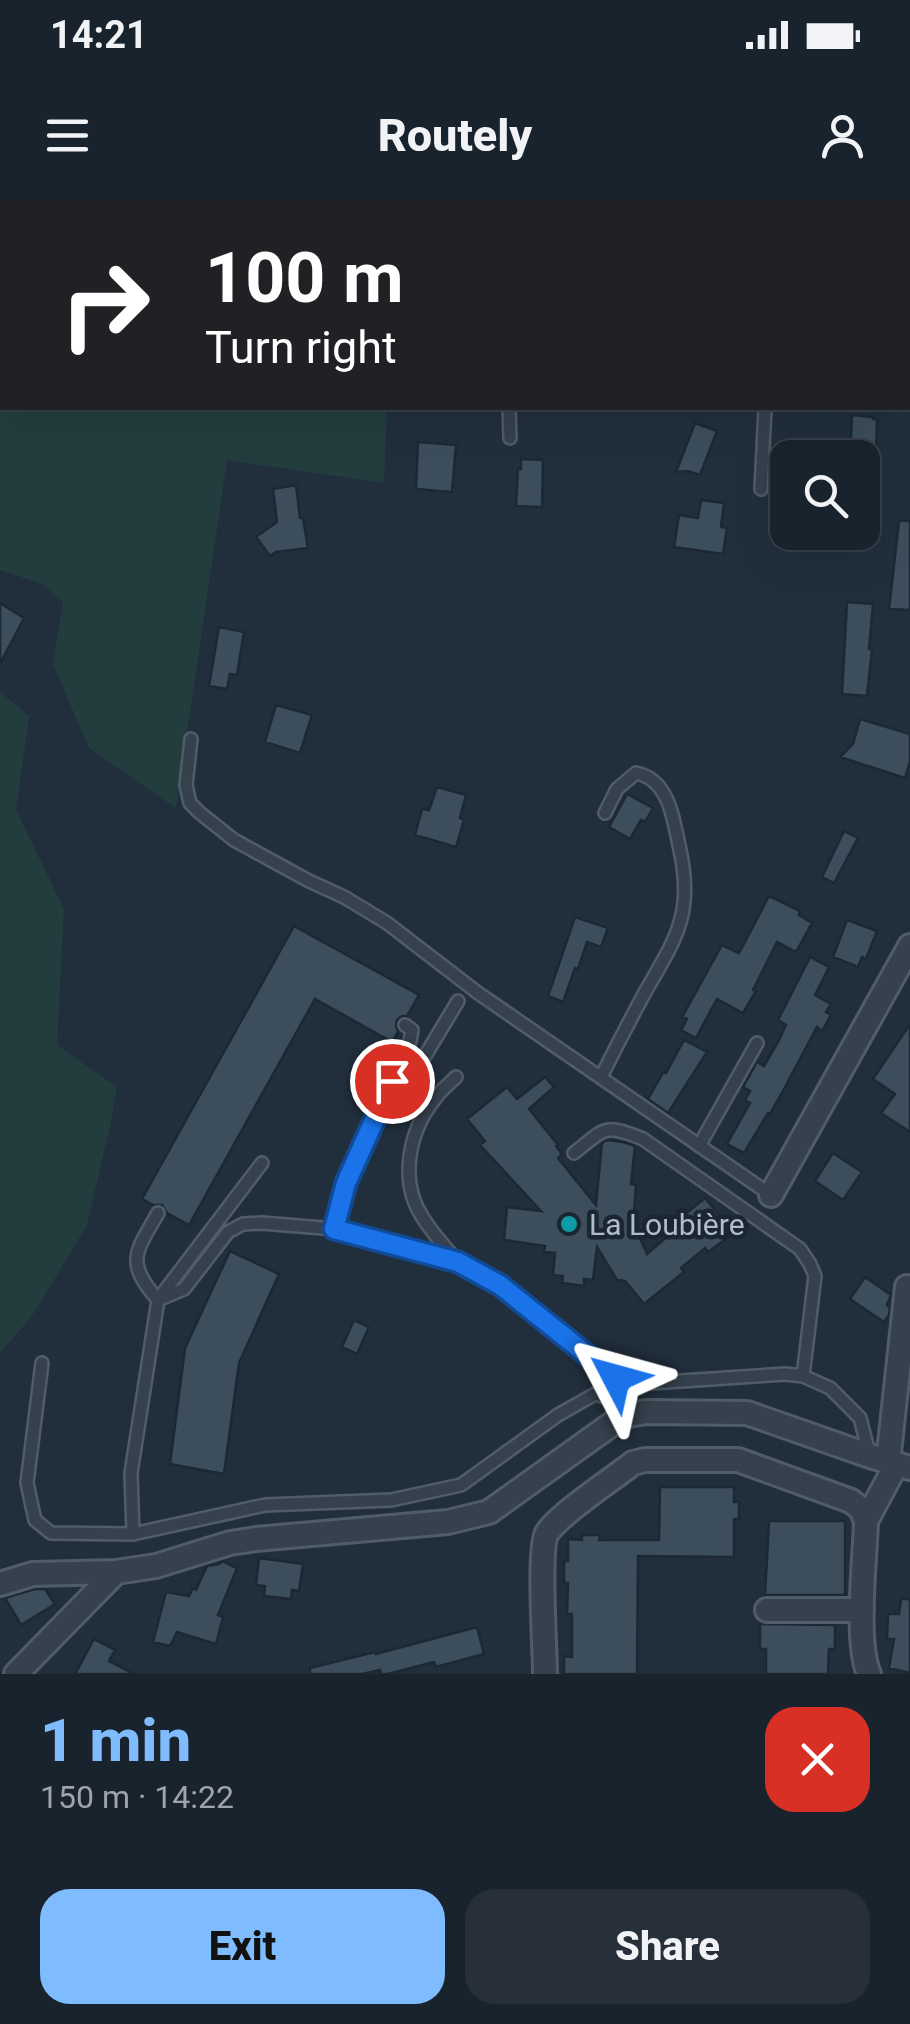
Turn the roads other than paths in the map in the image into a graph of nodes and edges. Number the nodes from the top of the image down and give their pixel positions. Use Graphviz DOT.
graph roads {
  1 [pos="509,410"];
  2 [pos="766,410"];
  3 [pos="510,438"];
  4 [pos="761,489"];
  5 [pos="191,739"];
  6 [pos="605,813"];
  7 [pos="910,946"];
  8 [pos="458,1000"];
  9 [pos="406,1025"];
  10 [pos="758,1043"];
  11 [pos="456,1077"];
  12 [pos="600,1077"];
  13 [pos="388,1090"];
  14 [pos="704,1150"];
  15 [pos="574,1153"];
  16 [pos="262,1163"];
  17 [pos="770,1195"];
  18 [pos="158,1214"];
  19 [pos="334,1229"];
  20 [pos="458,1262"];
  21 [pos="907,1287"];
  22 [pos="158,1300"];
  23 [pos="42,1363"];
  24 [pos="803,1376"];
  25 [pos="622,1416"];
  26 [pos="891,1463"];
  27 [pos="851,1501"];
  28 [pos="866,1522"];
  29 [pos="133,1534"];
  30 [pos="116,1572"];
  31 [pos="0,1584"];
  32 [pos="767,1610"];
  33 [pos="862,1610"];
  34 [pos="16,1674"];
  35 [pos="545,1674"];
  36 [pos="868,1674"];
  1 -- 3 [label="lane"];
  2 -- 4 [label="lane"];
  5 -- 12 [label="lane"];
  6 -- 12 [label="lane"];
  7 -- 17 [label="street"];
  8 -- 13 [label="lane"];
  9 -- 13 [label="lane"];
  10 -- 14 [label="lane"];
  11 -- 20 [label="lane"];
  12 -- 14 [label="lane"];
  13 -- 19 [label="lane"];
  14 -- 17 [label="lane"];
  15 -- 24 [label="lane"];
  16 -- 22 [label="lane"];
  18 -- 22 [label="lane"];
  19 -- 20 [label="lane"];
  19 -- 22 [label="lane"];
  20 -- 24 [label="lane"];
  21 -- 26 [label="street"];
  22 -- 29 [label="lane"];
  23 -- 29 [label="lane"];
  24 -- 26 [label="lane"];
  25 -- 26 [label="street"];
  25 -- 29 [label="lane"];
  25 -- 30 [label="street"];
  26 -- 27 [label="street"];
  26 -- 28 [label="street"];
  27 -- 28 [label="street"];
  27 -- 35 [label="street"];
  28 -- 33 [label="street"];
  30 -- 31 [label="street"];
  30 -- 34 [label="street"];
  32 -- 33 [label="street"];
  33 -- 36 [label="street"];
}
